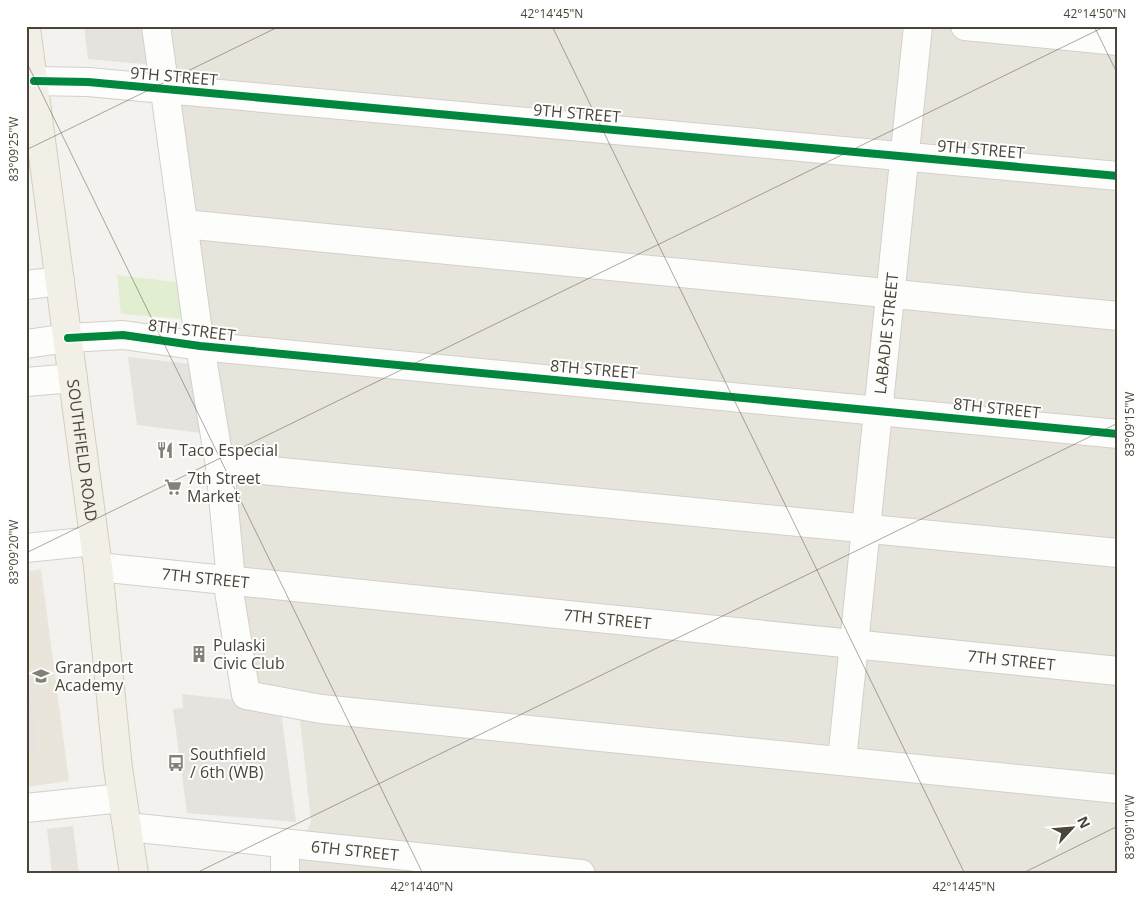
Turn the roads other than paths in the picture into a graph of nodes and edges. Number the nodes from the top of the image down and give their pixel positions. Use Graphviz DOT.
graph roads {
  1 [pos="156,26"];
  2 [pos="918,26"];
  3 [pos="965,26"];
  4 [pos="26,28"];
  5 [pos="1118,41"];
  6 [pos="34,81"];
  7 [pos="165,89"];
  8 [pos="904,156"];
  9 [pos="1118,176"];
  10 [pos="184,224"];
  11 [pos="60,281"];
  12 [pos="26,285"];
  13 [pos="890,294"];
  14 [pos="1118,316"];
  15 [pos="68,338"];
  16 [pos="26,344"];
  17 [pos="200,346"];
  18 [pos="73,378"];
  19 [pos="26,382"];
  20 [pos="879,410"];
  21 [pos="1118,434"];
  22 [pos="220,466"];
  23 [pos="867,528"];
  24 [pos="26,548"];
  25 [pos="1118,553"];
  26 [pos="96,554"];
  27 [pos="229,580"];
  28 [pos="855,644"];
  29 [pos="1118,671"];
  30 [pos="842,760"];
  31 [pos="1118,789"];
  32 [pos="122,798"];
  33 [pos="26,808"];
  34 [pos="128,827"];
  35 [pos="285,843"];
  36 [pos="134,874"];
  37 [pos="285,874"];
  38 [pos="581,874"];
  1 -- 7 [label="street"];
  2 -- 8 [label="street, LABADIE STREET"];
  3 -- 5 [label="street"];
  4 -- 6 [label="main road, SOUTHFIELD ROAD"];
  6 -- 7 [label="street, 9TH STREET"];
  6 -- 11 [label="main road, SOUTHFIELD ROAD"];
  7 -- 8 [label="street, 9TH STREET"];
  7 -- 10 [label="street"];
  8 -- 9 [label="street, 9TH STREET"];
  8 -- 13 [label="street, LABADIE STREET"];
  10 -- 13 [label="street"];
  10 -- 17 [label="street"];
  11 -- 12 [label="street"];
  11 -- 15 [label="main road, SOUTHFIELD ROAD"];
  13 -- 14 [label="street"];
  13 -- 20 [label="street, LABADIE STREET"];
  15 -- 16 [label="street, 8TH STREET"];
  15 -- 17 [label="street, 8TH STREET"];
  15 -- 18 [label="main road, SOUTHFIELD ROAD"];
  17 -- 20 [label="street, 8TH STREET"];
  17 -- 22 [label="street"];
  18 -- 19 [label="street"];
  18 -- 26 [label="main road, SOUTHFIELD ROAD"];
  20 -- 21 [label="street, 8TH STREET"];
  20 -- 23 [label="street, LABADIE STREET"];
  22 -- 23 [label="street"];
  22 -- 27 [label="street"];
  23 -- 25 [label="street"];
  23 -- 28 [label="street, LABADIE STREET"];
  24 -- 26 [label="street, 7TH STREET"];
  26 -- 27 [label="street, 7TH STREET"];
  26 -- 32 [label="main road, SOUTHFIELD ROAD"];
  27 -- 28 [label="street, 7TH STREET"];
  27 -- 30 [label="street"];
  28 -- 29 [label="street, 7TH STREET"];
  28 -- 30 [label="street, LABADIE STREET"];
  30 -- 31 [label="street"];
  32 -- 33 [label="street"];
  32 -- 34 [label="main road, SOUTHFIELD ROAD"];
  34 -- 35 [label="street, 6TH STREET"];
  34 -- 36 [label="main road, SOUTHFIELD ROAD"];
  35 -- 37 [label="street"];
  35 -- 38 [label="street, 6TH STREET"];
}
